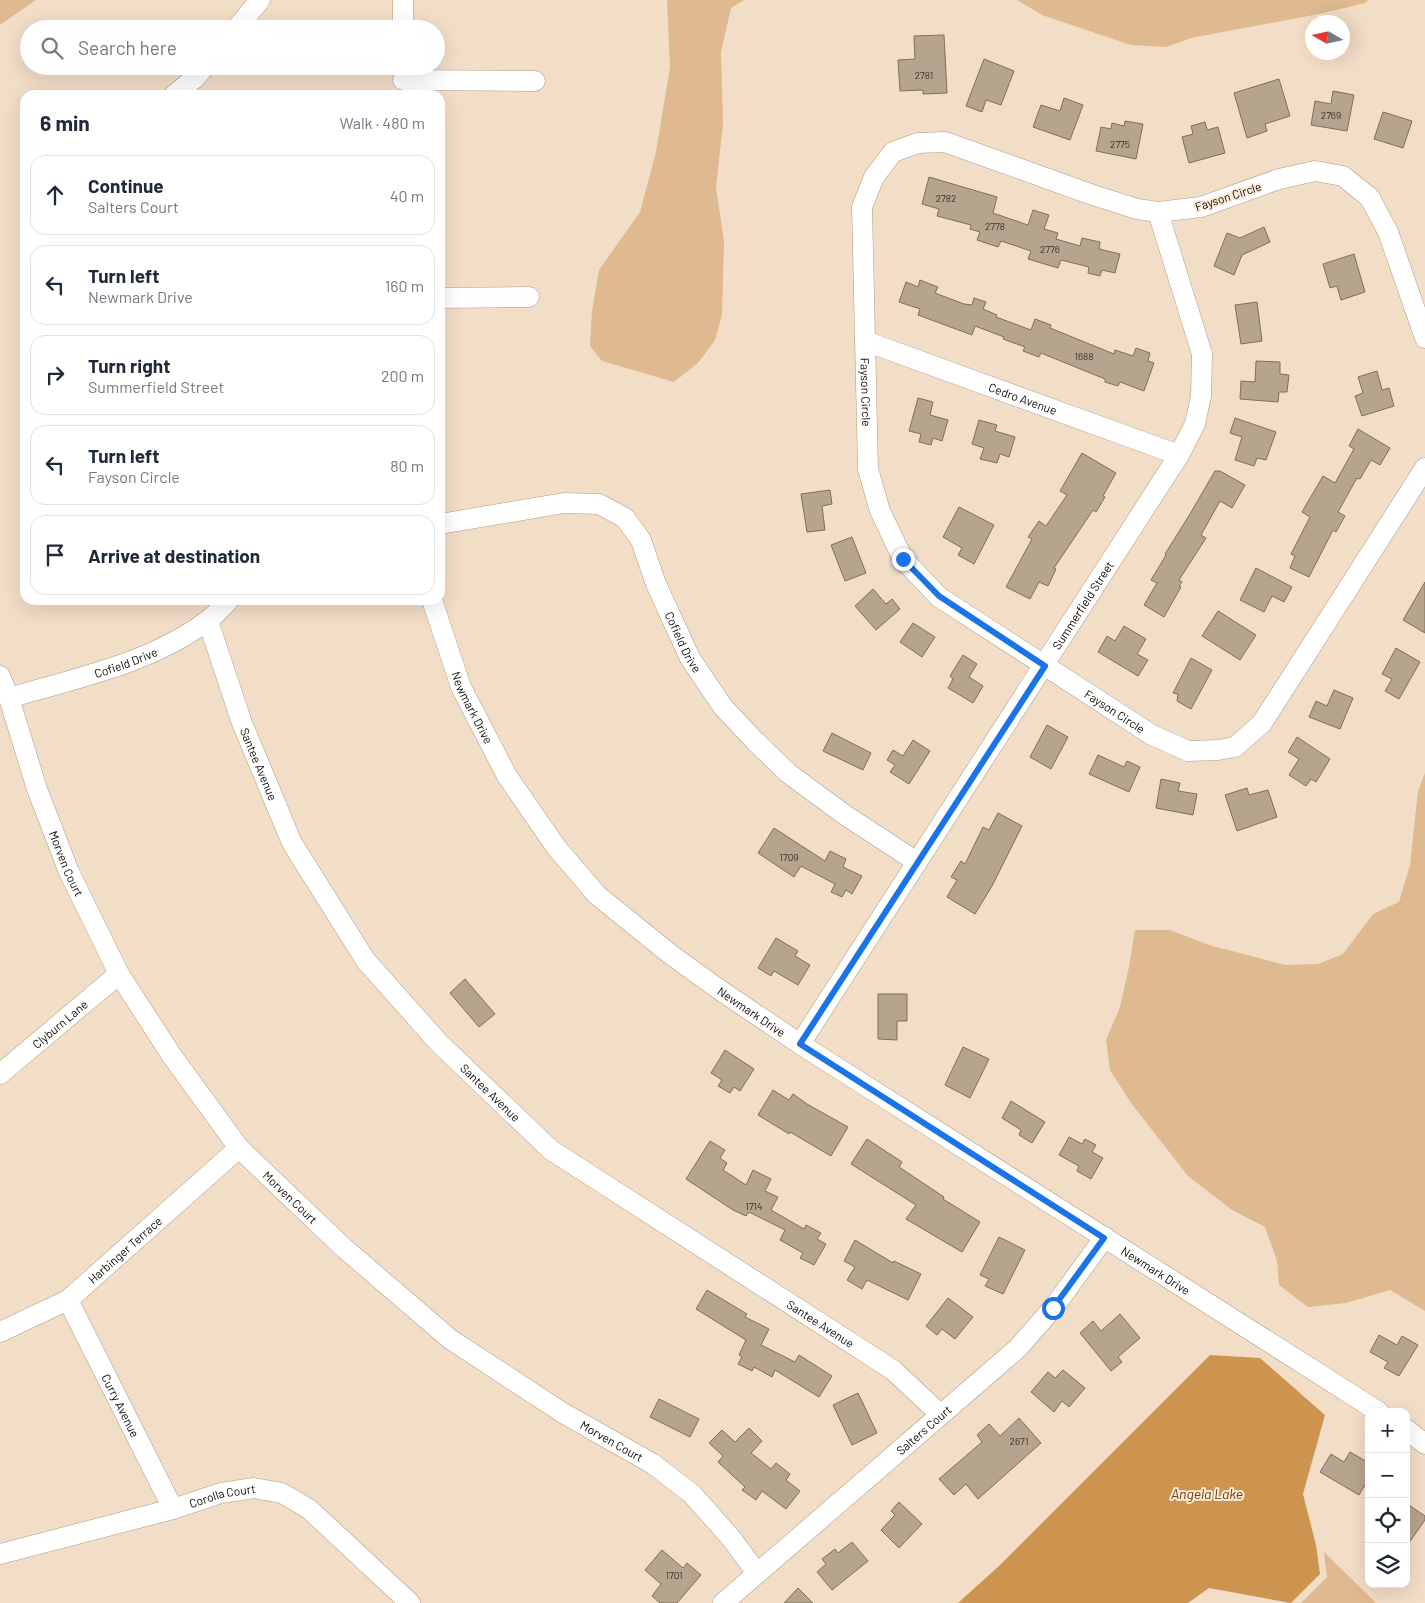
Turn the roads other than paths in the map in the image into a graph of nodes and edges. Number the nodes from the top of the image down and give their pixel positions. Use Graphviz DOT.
graph roads {
  1 [pos="260,0"];
  2 [pos="403,0"];
  3 [pos="243,20"];
  4 [pos="403,20"];
  5 [pos="198,75"];
  6 [pos="403,80"];
  7 [pos="535,81"];
  8 [pos="180,90"];
  9 [pos="1158,212"];
  10 [pos="529,297"];
  11 [pos="445,298"];
  12 [pos="1425,338"];
  13 [pos="866,341"];
  14 [pos="1179,455"];
  15 [pos="1425,468"];
  16 [pos="445,523"];
  17 [pos="223,605"];
  18 [pos="434,605"];
  19 [pos="208,621"];
  20 [pos="1045,666"];
  21 [pos="0,676"];
  22 [pos="9,698"];
  23 [pos="917,862"];
  24 [pos="119,974"];
  25 [pos="800,1044"];
  26 [pos="0,1074"];
  27 [pos="239,1148"];
  28 [pos="1104,1238"];
  29 [pos="68,1300"];
  30 [pos="0,1332"];
  31 [pos="1373,1408"];
  32 [pos="941,1415"];
  33 [pos="1410,1432"];
  34 [pos="1425,1444"];
  35 [pos="174,1508"];
  36 [pos="0,1554"];
  37 [pos="757,1573"];
  38 [pos="399,1599"];
  39 [pos="723,1603"];
  1 -- 3 [label="street"];
  2 -- 4 [label="street"];
  5 -- 8 [label="street"];
  6 -- 7 [label="street"];
  9 -- 12 [label="street, Fayson Circle"];
  9 -- 13 [label="street, Fayson Circle"];
  9 -- 14 [label="street, Summerfield Street"];
  10 -- 11 [label="street"];
  13 -- 14 [label="street, Cedro Avenue"];
  13 -- 20 [label="street, Fayson Circle"];
  14 -- 20 [label="street, Summerfield Street"];
  15 -- 20 [label="street, Fayson Circle"];
  16 -- 23 [label="street, Cofield Drive"];
  17 -- 19 [label="street, Cofield Drive"];
  18 -- 25 [label="street, Newmark Drive"];
  19 -- 22 [label="street, Cofield Drive"];
  19 -- 32 [label="street, Santee Avenue"];
  20 -- 23 [label="street, Summerfield Street"];
  21 -- 22 [label="street, Morven Court"];
  22 -- 24 [label="street, Morven Court"];
  23 -- 25 [label="street, Summerfield Street"];
  24 -- 26 [label="street, Clyburn Lane"];
  24 -- 27 [label="street, Morven Court"];
  25 -- 28 [label="street, Newmark Drive"];
  27 -- 29 [label="street, Harbinger Terrace"];
  27 -- 37 [label="street, Morven Court"];
  28 -- 31 [label="street, Newmark Drive"];
  28 -- 32 [label="street, Salters Court"];
  29 -- 30 [label="street, Harbinger Terrace"];
  29 -- 35 [label="street, Curry Avenue"];
  32 -- 37 [label="street, Salters Court"];
  33 -- 34 [label="street"];
  35 -- 36 [label="street, Corolla Court"];
  35 -- 38 [label="street, Corolla Court"];
  37 -- 39 [label="street, Salters Court"];
}
